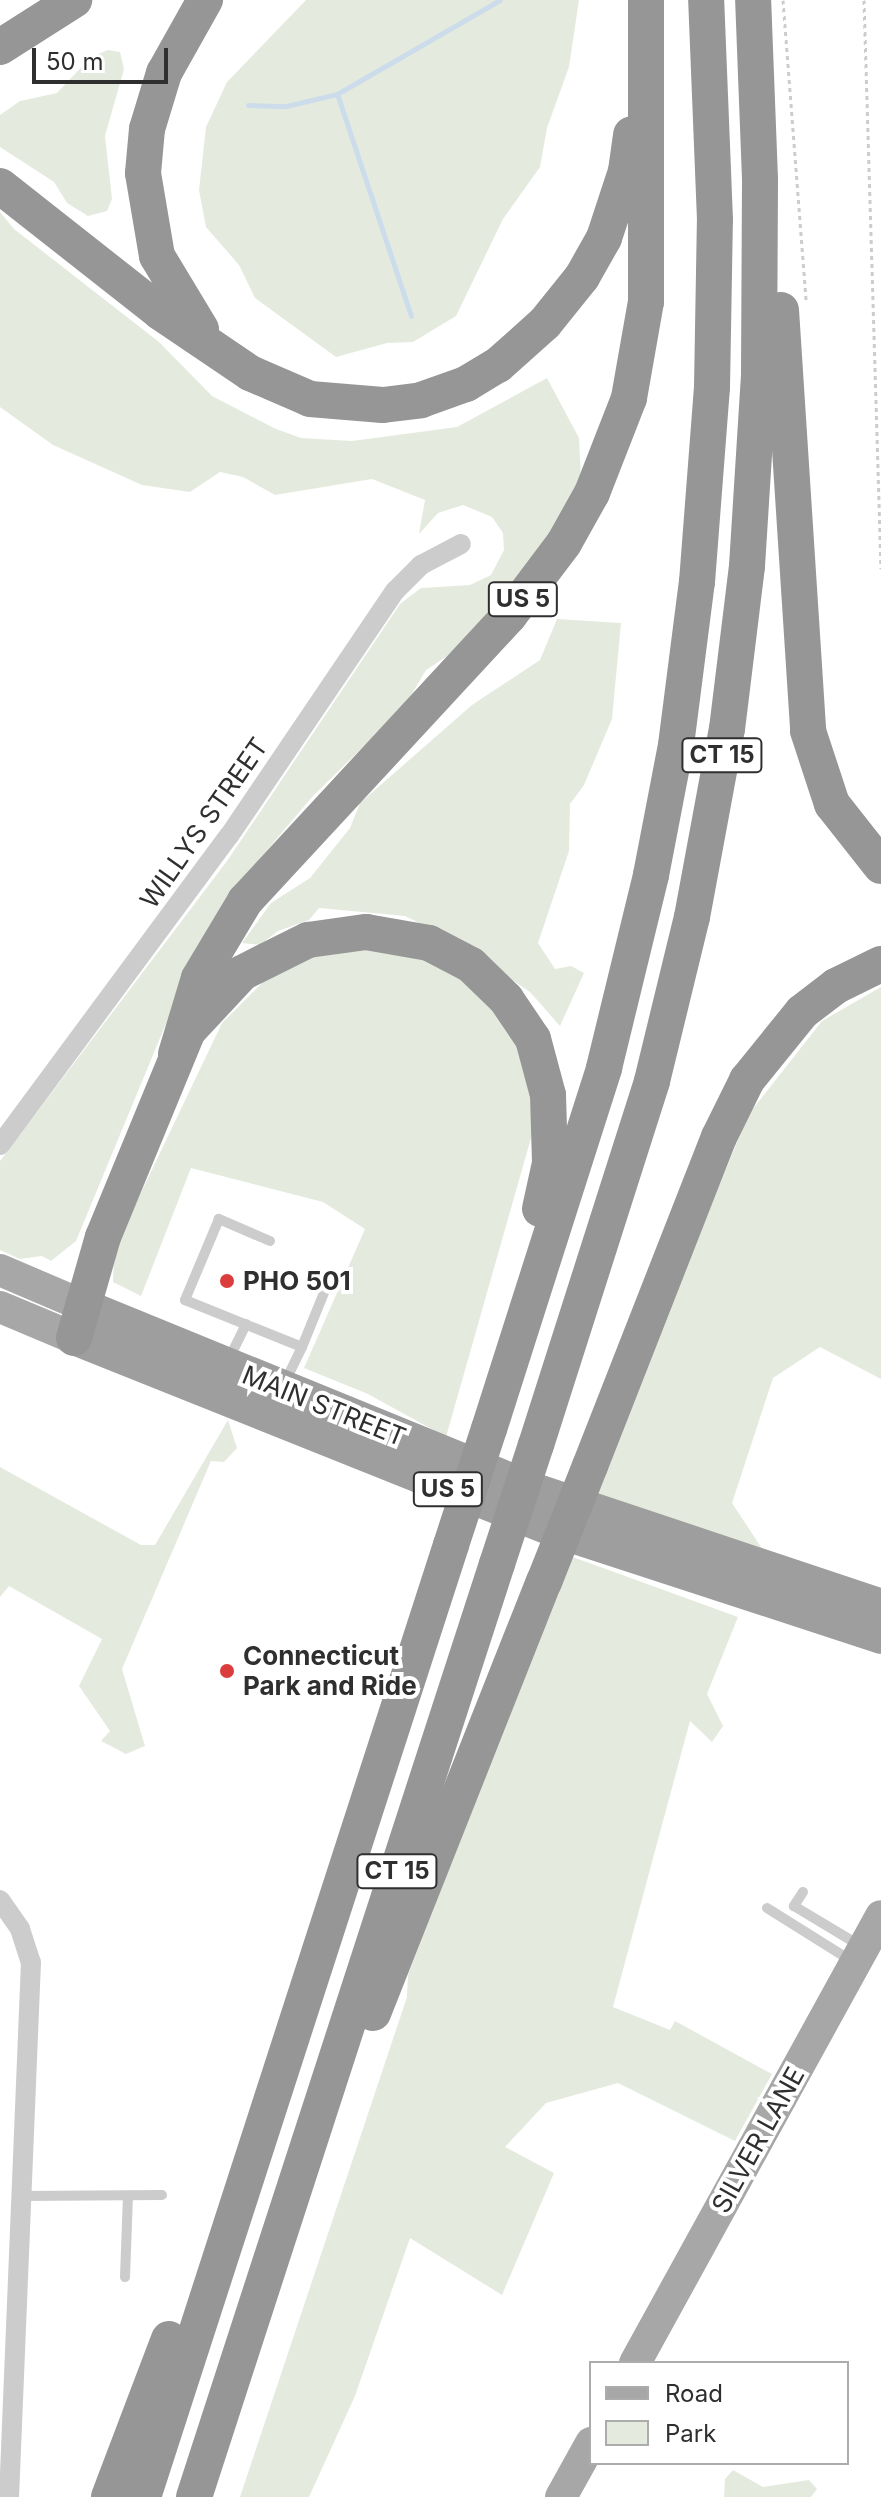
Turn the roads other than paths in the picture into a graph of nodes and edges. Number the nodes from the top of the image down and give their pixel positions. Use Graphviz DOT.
graph roads {
  1 [pos="74,0"];
  2 [pos="205,0"];
  3 [pos="631,0"];
  4 [pos="646,0"];
  5 [pos="706,0"];
  6 [pos="754,0"];
  7 [pos="768,41"];
  8 [pos="0,47"];
  9 [pos="639,48"];
  10 [pos="0,186"];
  11 [pos="213,346"];
  12 [pos="461,544"];
  13 [pos="881,866"];
  14 [pos="881,964"];
  15 [pos="176,1054"];
  16 [pos="0,1145"];
  17 [pos="270,1241"];
  18 [pos="0,1270"];
  19 [pos="326,1288"];
  20 [pos="0,1307"];
  21 [pos="78,1321"];
  22 [pos="246,1324"];
  23 [pos="302,1347"];
  24 [pos="226,1366"];
  25 [pos="274,1402"];
  26 [pos="485,1427"];
  27 [pos="881,1606"];
  28 [pos="881,1637"];
  29 [pos="803,1892"];
  30 [pos="0,1900"];
  31 [pos="767,1908"];
  32 [pos="881,1916"];
  33 [pos="860,1955"];
  34 [pos="309,1981"];
  35 [pos="297,2178"];
  36 [pos="162,2195"];
  37 [pos="22,2196"];
  38 [pos="128,2196"];
  39 [pos="268,2267"];
  40 [pos="125,2277"];
  41 [pos="636,2361"];
  42 [pos="589,2447"];
  43 [pos="5,2471"];
  44 [pos="9,2497"];
  45 [pos="109,2497"];
  46 [pos="143,2497"];
  47 [pos="194,2497"];
  48 [pos="217,2497"];
  49 [pos="561,2497"];
  1 -- 8 [label="highway"];
  2 -- 11 [label="highway"];
  3 -- 9 [label="highway"];
  4 -- 9 [label="highway, US 5"];
  5 -- 26 [label="highway, CT 15"];
  6 -- 7 [label="highway, CT 15"];
  7 -- 13 [label="highway"];
  7 -- 35 [label="highway, CT 15, bridge"];
  9 -- 11 [label="highway"];
  9 -- 15 [label="highway, US 5"];
  10 -- 11 [label="highway"];
  12 -- 16 [label="street, WILLYS STREET"];
  14 -- 35 [label="highway, bridge"];
  15 -- 21 [label="highway, US 5"];
  15 -- 26 [label="highway"];
  17 -- 22 [label="lane"];
  18 -- 21 [label="main road, MAIN STREET"];
  19 -- 23 [label="lane"];
  20 -- 21 [label="main road, MAIN STREET"];
  21 -- 24 [label="highway, MAIN STREET"];
  21 -- 25 [label="highway, MAIN STREET / US 5"];
  22 -- 23 [label="lane"];
  22 -- 24 [label="lane"];
  23 -- 25 [label="lane"];
  24 -- 25 [label="highway, MAIN STREET"];
  25 -- 27 [label="highway, MAIN STREET"];
  25 -- 28 [label="highway, MAIN STREET / US 5"];
  26 -- 34 [label="highway, CT 15, bridge"];
  29 -- 33 [label="lane"];
  30 -- 37 [label="street"];
  31 -- 33 [label="lane"];
  32 -- 33 [label="main road, SILVER LANE"];
  33 -- 41 [label="main road, SILVER LANE"];
  34 -- 45 [label="highway"];
  34 -- 46 [label="highway, CT 15"];
  35 -- 39 [label="highway, CT 15"];
  36 -- 38 [label="lane"];
  37 -- 38 [label="lane"];
  37 -- 43 [label="street"];
  38 -- 40 [label="lane"];
  39 -- 47 [label="highway, CT 15"];
  39 -- 48 [label="highway"];
  42 -- 49 [label="main road"];
  43 -- 44 [label="street"];
}
